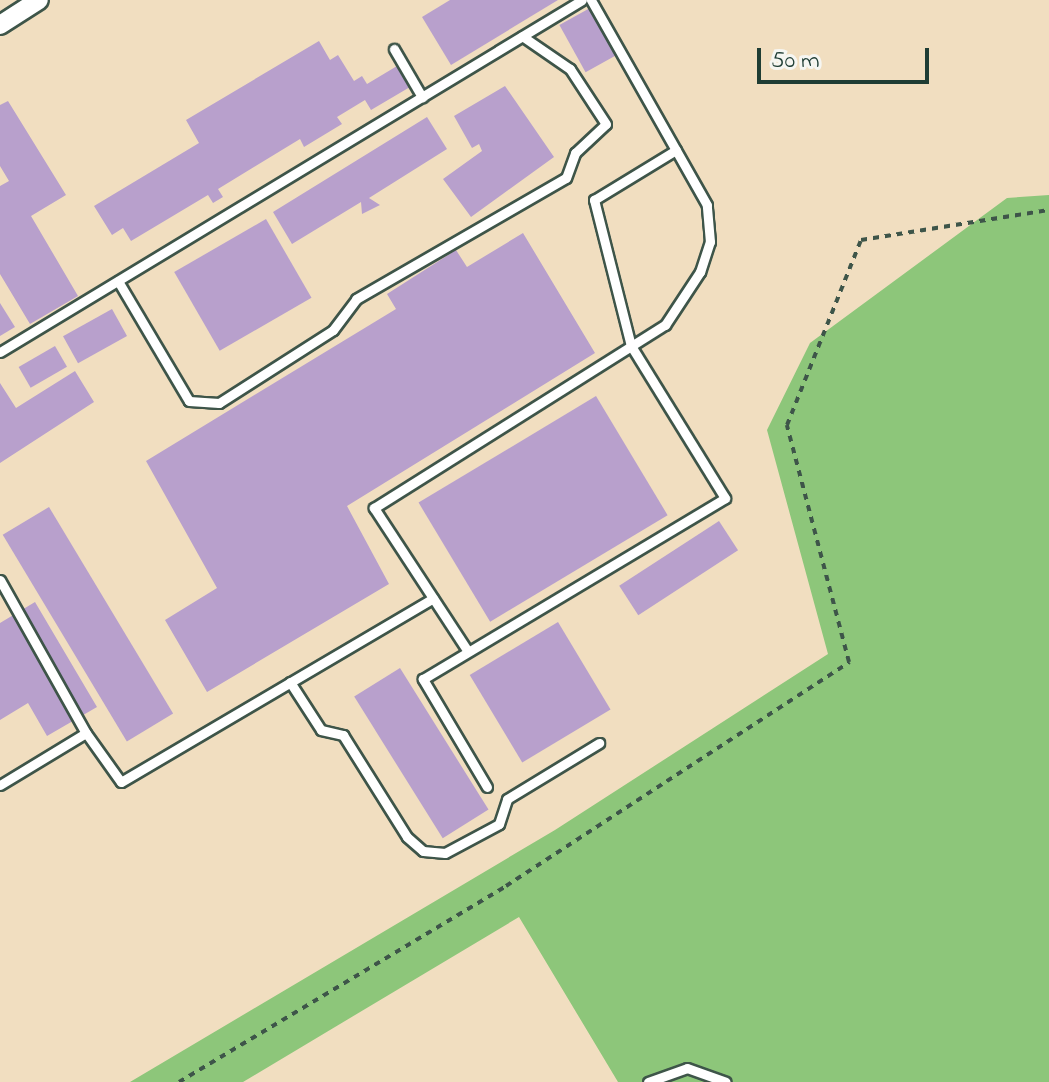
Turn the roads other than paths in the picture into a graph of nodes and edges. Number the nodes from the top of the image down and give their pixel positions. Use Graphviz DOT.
graph roads {
  1 [pos="39,0"];
  2 [pos="582,0"];
  3 [pos="591,0"];
  4 [pos="0,25"];
  5 [pos="522,36"];
  6 [pos="394,49"];
  7 [pos="422,97"];
  8 [pos="676,150"];
  9 [pos="118,281"];
  10 [pos="631,346"];
  11 [pos="0,352"];
  12 [pos="0,580"];
  13 [pos="433,598"];
  14 [pos="4,600"];
  15 [pos="467,650"];
  16 [pos="290,682"];
  17 [pos="86,733"];
  18 [pos="599,743"];
  19 [pos="0,785"];
  20 [pos="487,787"];
  21 [pos="648,1082"];
  22 [pos="726,1082"];
  1 -- 4 [label="street"];
  2 -- 5 [label="lane"];
  3 -- 8 [label="lane"];
  5 -- 7 [label="lane"];
  5 -- 9 [label="lane"];
  6 -- 7 [label="lane"];
  7 -- 9 [label="lane"];
  8 -- 10 [label="lane"];
  8 -- 10 [label="lane"];
  9 -- 11 [label="lane"];
  10 -- 13 [label="lane"];
  10 -- 15 [label="lane"];
  12 -- 14 [label="lane"];
  13 -- 15 [label="lane"];
  13 -- 16 [label="lane"];
  14 -- 17 [label="lane"];
  15 -- 20 [label="lane"];
  16 -- 17 [label="lane"];
  16 -- 18 [label="lane"];
  17 -- 19 [label="lane"];
  21 -- 22 [label="lane"];
}
